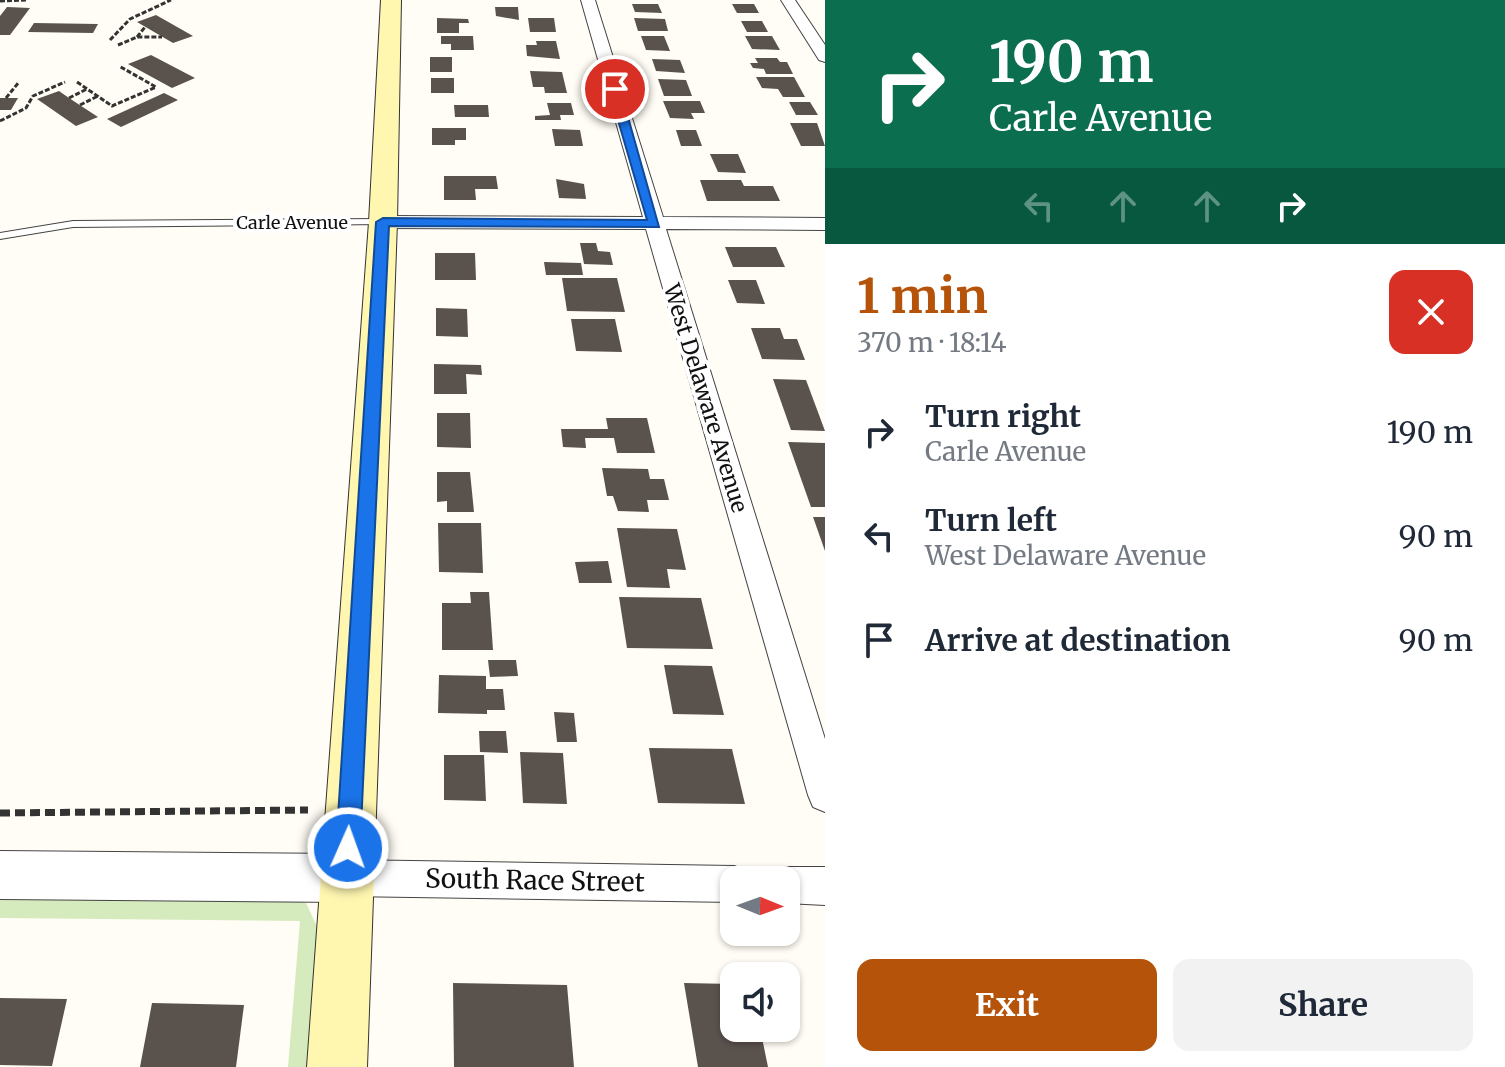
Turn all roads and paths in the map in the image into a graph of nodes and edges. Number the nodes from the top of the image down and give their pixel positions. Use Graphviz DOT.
graph roads {
  1 [pos="27,0"];
  2 [pos="171,0"];
  3 [pos="391,0"];
  4 [pos="588,0"];
  5 [pos="788,0"];
  6 [pos="0,1"];
  7 [pos="145,27"];
  8 [pos="137,37"];
  9 [pos="162,37"];
  10 [pos="110,40"];
  11 [pos="118,45"];
  12 [pos="825,57"];
  13 [pos="119,66"];
  14 [pos="19,82"];
  15 [pos="65,82"];
  16 [pos="77,82"];
  17 [pos="88,89"];
  18 [pos="99,96"];
  19 [pos="6,98"];
  20 [pos="69,98"];
  21 [pos="80,105"];
  22 [pos="112,106"];
  23 [pos="122,112"];
  24 [pos="0,121"];
  25 [pos="383,222"];
  26 [pos="654,224"];
  27 [pos="825,224"];
  28 [pos="0,236"];
  29 [pos="825,795"];
  30 [pos="308,810"];
  31 [pos="0,813"];
  32 [pos="0,875"];
  33 [pos="346,878"];
  34 [pos="720,884"];
  35 [pos="800,885"];
  36 [pos="825,886"];
  37 [pos="337,1067"];
  1 -- 6 [label="path"];
  2 -- 10 [label="path"];
  3 -- 25 [label="main road"];
  4 -- 26 [label="street, West Delaware Avenue"];
  5 -- 12 [label="street"];
  7 -- 8 [label="path"];
  8 -- 9 [label="path"];
  8 -- 11 [label="path"];
  13 -- 22 [label="path"];
  14 -- 19 [label="path"];
  15 -- 24 [label="path"];
  16 -- 17 [label="path"];
  17 -- 18 [label="path"];
  17 -- 20 [label="path"];
  18 -- 21 [label="path"];
  18 -- 22 [label="path"];
  22 -- 23 [label="path"];
  25 -- 26 [label="street, Carle Avenue"];
  25 -- 28 [label="lane, Carle Avenue"];
  25 -- 33 [label="main road"];
  26 -- 27 [label="street, Carle Avenue"];
  26 -- 29 [label="street, West Delaware Avenue"];
  30 -- 31 [label="path"];
  32 -- 33 [label="street, South Race Street"];
  33 -- 34 [label="street, South Race Street"];
  33 -- 37 [label="main road"];
  35 -- 36 [label="street"];
}
